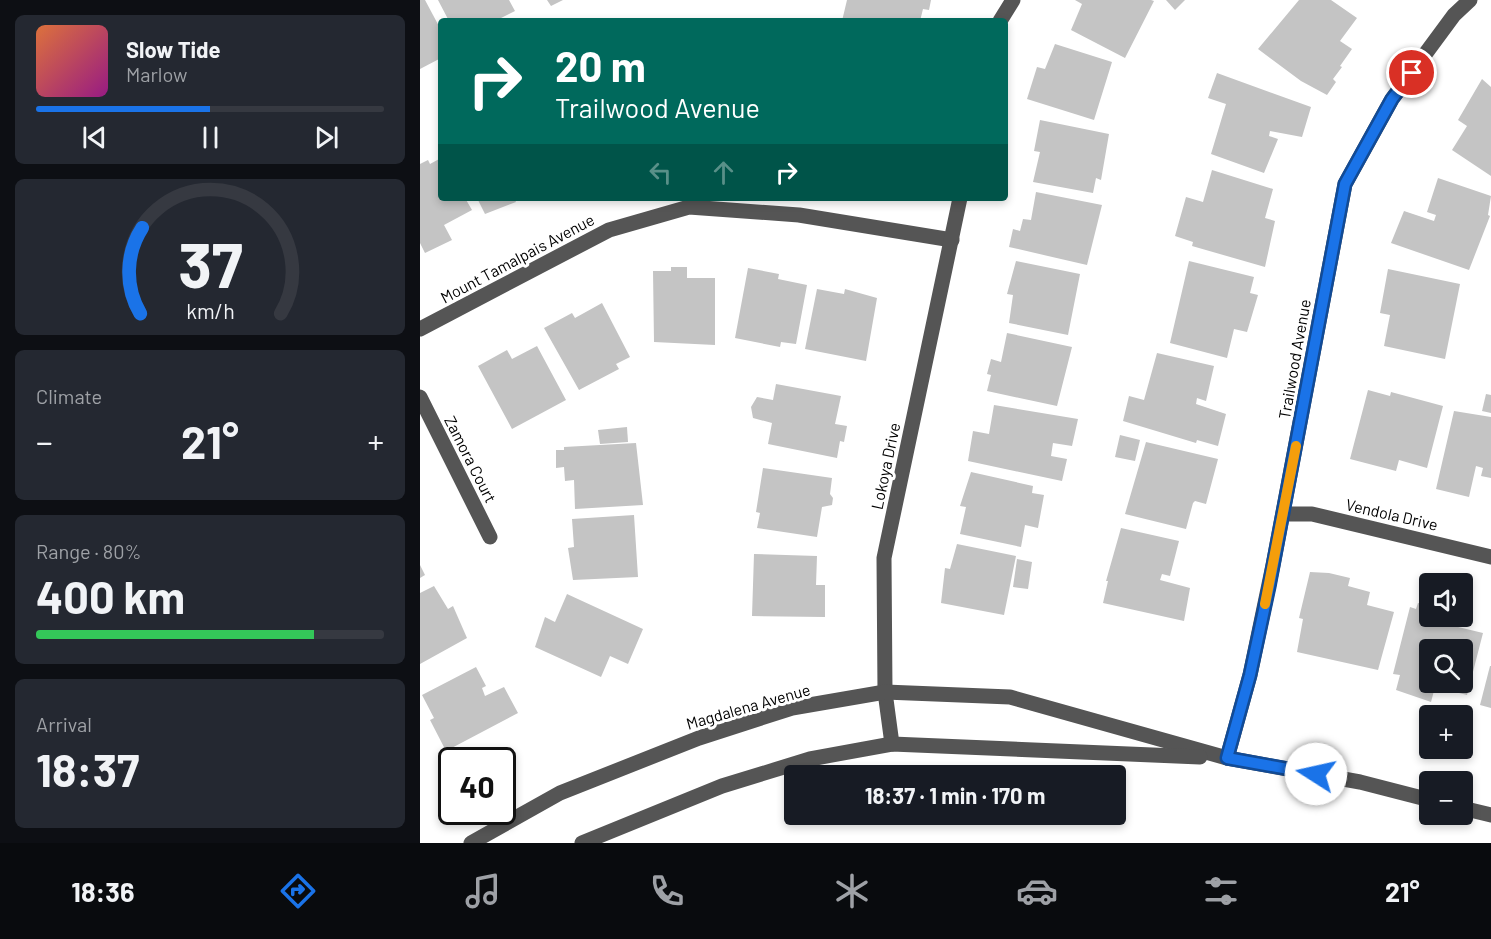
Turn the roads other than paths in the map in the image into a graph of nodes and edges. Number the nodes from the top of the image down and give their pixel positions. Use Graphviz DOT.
graph roads {
  1 [pos="1013,0"];
  2 [pos="1470,0"];
  3 [pos="1002,18"];
  4 [pos="959,201"];
  5 [pos="952,240"];
  6 [pos="420,329"];
  7 [pos="420,397"];
  8 [pos="1284,514"];
  9 [pos="490,537"];
  10 [pos="1491,557"];
  11 [pos="885,692"];
  12 [pos="892,744"];
  13 [pos="1227,758"];
  14 [pos="1419,797"];
  15 [pos="1473,811"];
  16 [pos="1491,815"];
  17 [pos="471,843"];
  18 [pos="582,843"];
  1 -- 3 [label="street"];
  2 -- 8 [label="street, Trailwood Avenue"];
  4 -- 5 [label="street, Lokoya Drive"];
  5 -- 6 [label="street, Mount Tamalpais Avenue"];
  5 -- 11 [label="street, Lokoya Drive"];
  7 -- 9 [label="street, Zamora Court"];
  8 -- 10 [label="street, Vendola Drive"];
  8 -- 13 [label="street, Trailwood Avenue"];
  11 -- 12 [label="street, Lokoya Drive"];
  11 -- 13 [label="street, Magdalena Avenue"];
  11 -- 17 [label="street, Magdalena Avenue"];
  12 -- 13 [label="street, Magdalena Avenue"];
  12 -- 18 [label="street, Magdalena Avenue"];
  13 -- 14 [label="street, Magdalena Avenue"];
  15 -- 16 [label="street"];
}
